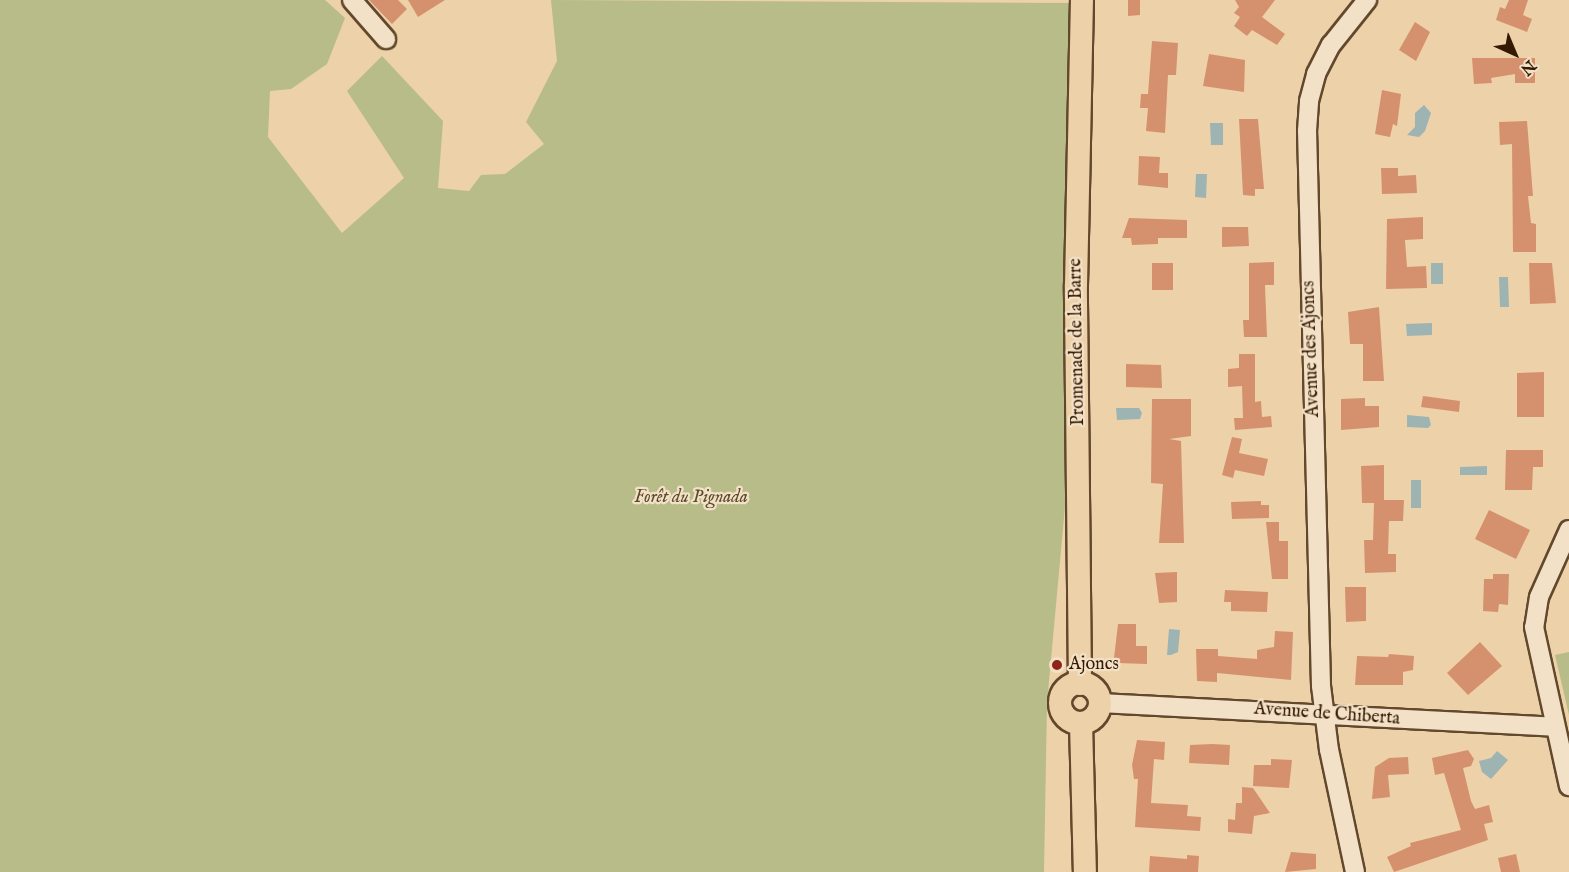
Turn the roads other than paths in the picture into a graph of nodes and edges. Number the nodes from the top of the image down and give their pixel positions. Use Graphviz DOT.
graph roads {
  1 [pos="352,0"];
  2 [pos="1082,0"];
  3 [pos="1367,0"];
  4 [pos="386,39"];
  5 [pos="1569,530"];
  6 [pos="1080,684"];
  7 [pos="1100,703"];
  8 [pos="1325,714"];
  9 [pos="1081,723"];
  10 [pos="1554,727"];
  11 [pos="1569,786"];
  12 [pos="1085,872"];
  13 [pos="1355,872"];
  1 -- 4 [label="street"];
  2 -- 6 [label="main road, Promenade de la Barre"];
  3 -- 8 [label="street, Avenue des Ajoncs"];
  5 -- 10 [label="street"];
  6 -- 7 [label="main road"];
  6 -- 9 [label="main road"];
  7 -- 8 [label="street, Avenue de Chiberta"];
  7 -- 9 [label="main road"];
  8 -- 10 [label="street, Avenue de Chiberta"];
  8 -- 13 [label="street, Avenue des Ajoncs"];
  9 -- 12 [label="main road"];
  10 -- 11 [label="street"];
}
